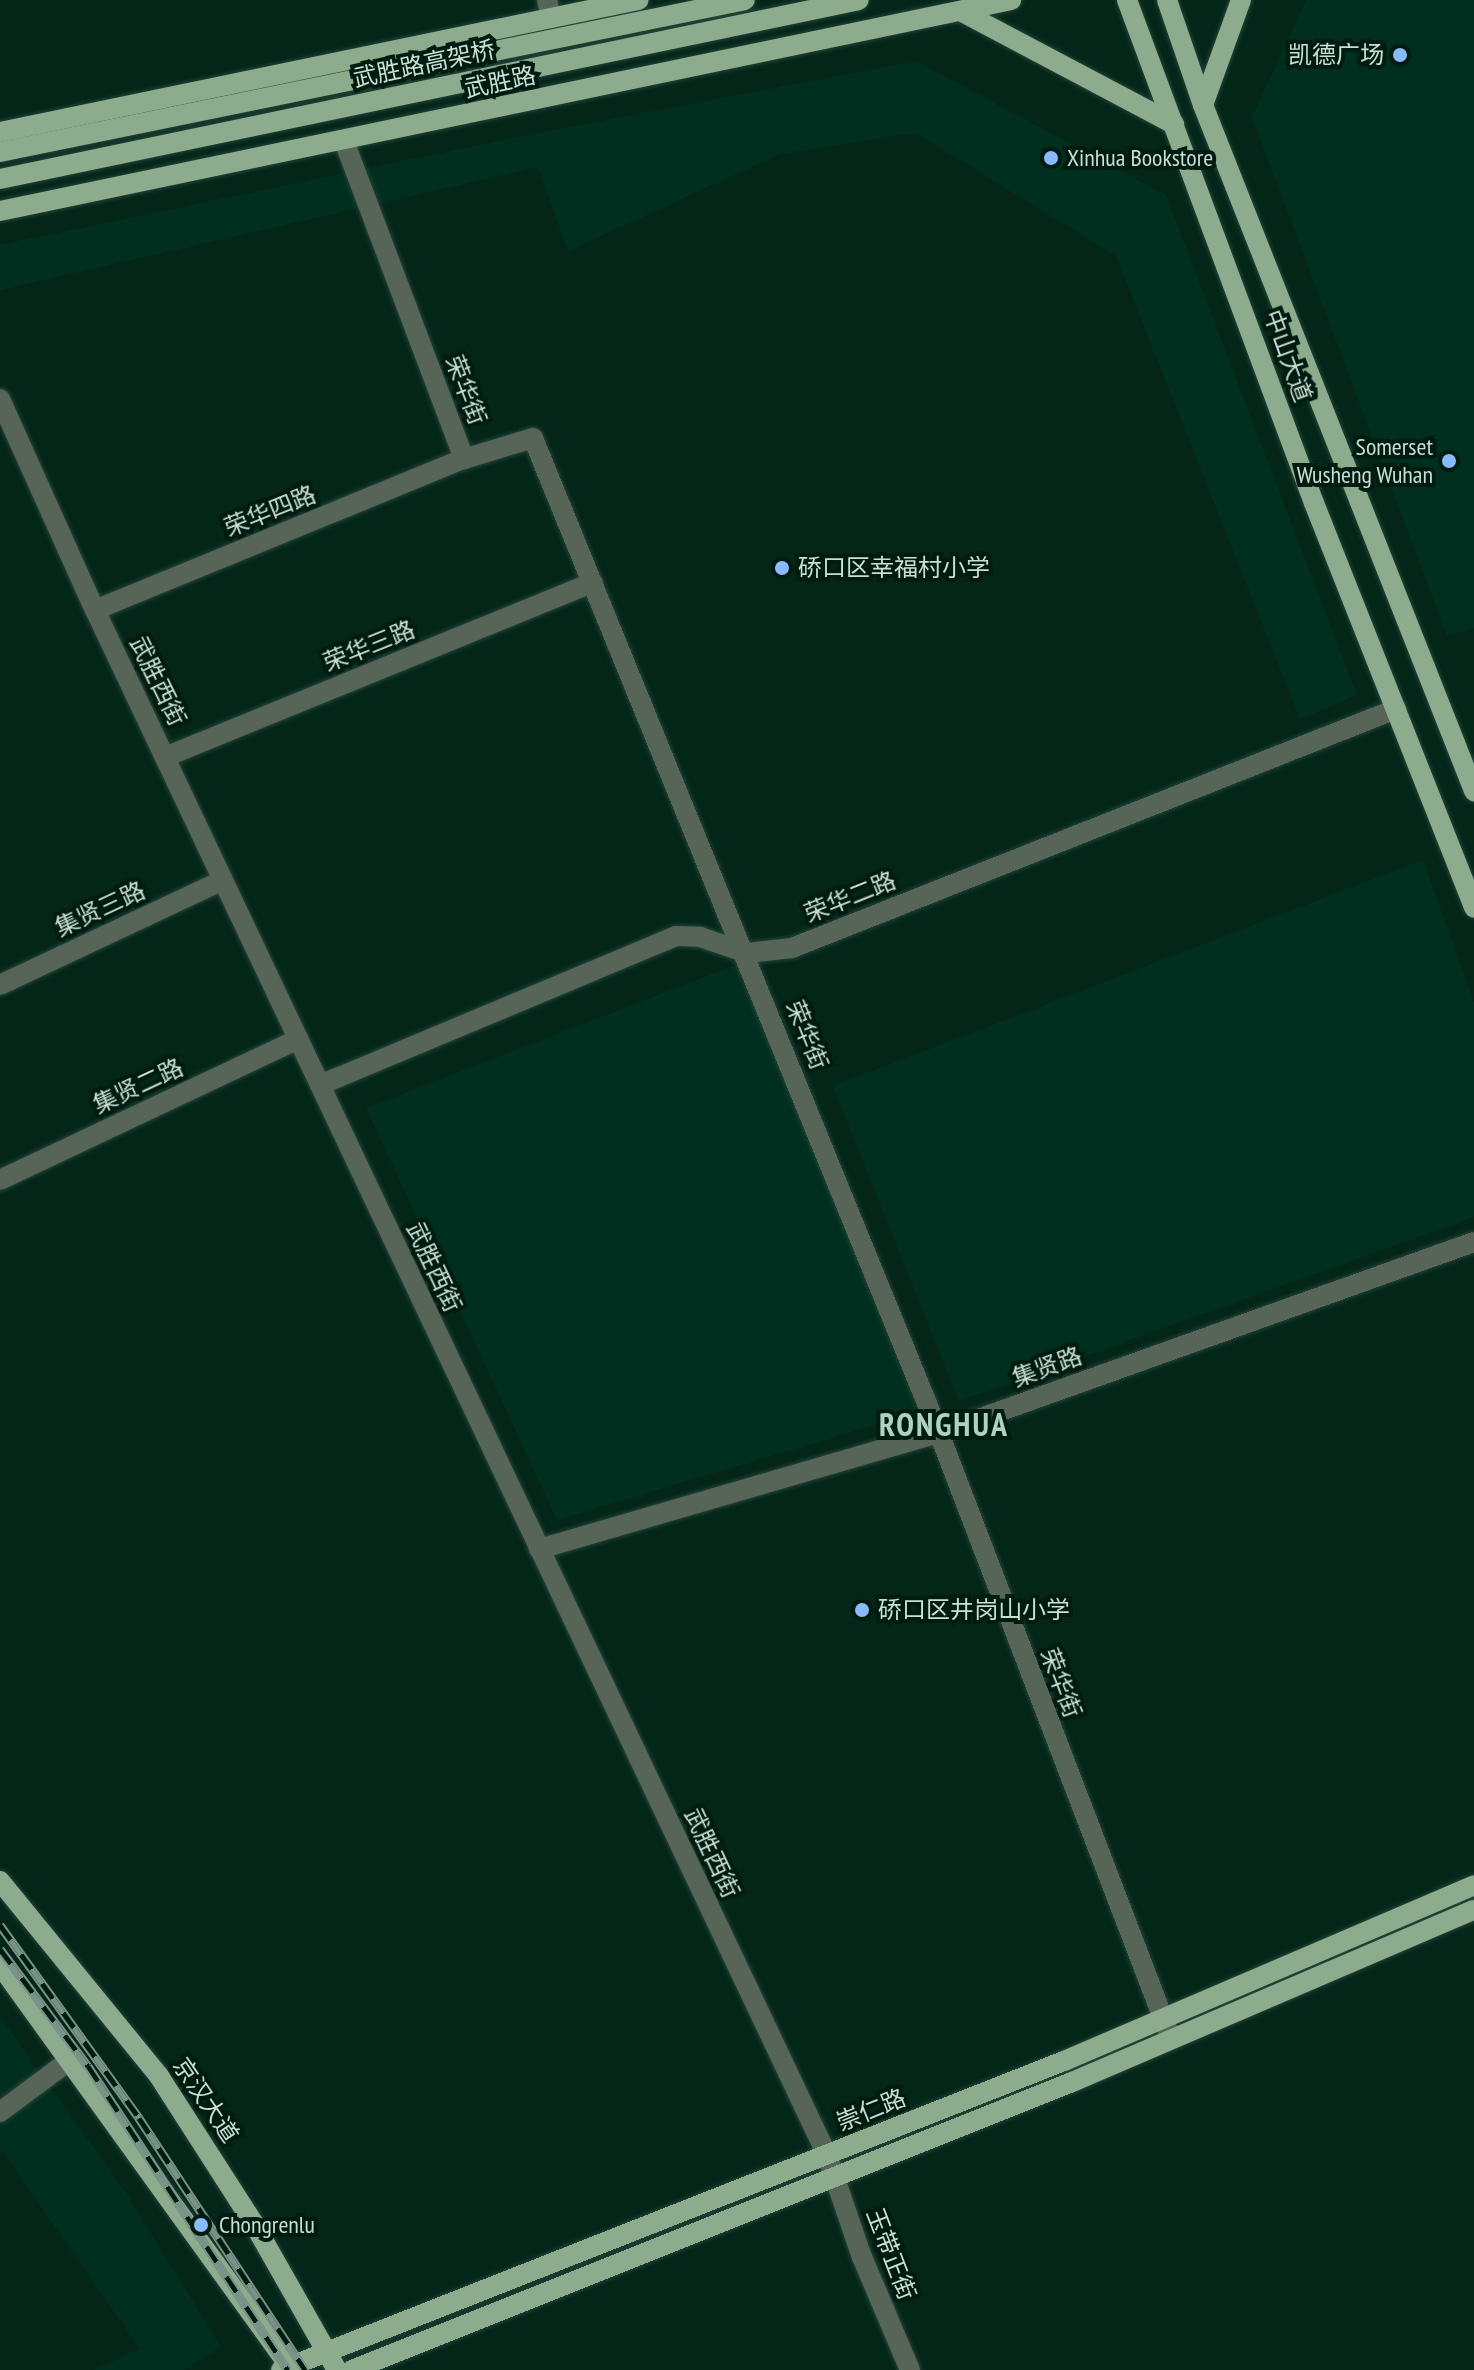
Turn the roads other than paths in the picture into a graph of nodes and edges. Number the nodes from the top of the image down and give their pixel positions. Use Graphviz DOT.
graph roads {
  1 [pos="638,0"];
  2 [pos="745,0"];
  3 [pos="859,0"];
  4 [pos="1011,0"];
  5 [pos="1127,0"];
  6 [pos="1167,0"];
  7 [pos="1241,0"];
  8 [pos="549,9"];
  9 [pos="964,13"];
  10 [pos="1203,105"];
  11 [pos="1174,124"];
  12 [pos="0,132"];
  13 [pos="344,141"];
  14 [pos="0,152"];
  15 [pos="0,179"];
  16 [pos="0,211"];
  17 [pos="0,399"];
  18 [pos="464,459"];
  19 [pos="593,582"];
  20 [pos="95,610"];
  21 [pos="1396,709"];
  22 [pos="165,757"];
  23 [pos="1474,791"];
  24 [pos="223,880"];
  25 [pos="1474,907"];
  26 [pos="747,953"];
  27 [pos="0,985"];
  28 [pos="298,1039"];
  29 [pos="320,1085"];
  30 [pos="0,1180"];
  31 [pos="1474,1242"];
  32 [pos="939,1433"];
  33 [pos="539,1549"];
  34 [pos="0,1881"];
  35 [pos="1474,1885"];
  36 [pos="1474,1910"];
  37 [pos="0,1965"];
  38 [pos="1163,2018"];
  39 [pos="1171,2039"];
  40 [pos="70,2060"];
  41 [pos="0,2112"];
  42 [pos="827,2155"];
  43 [pos="835,2176"];
  44 [pos="332,2362"];
  45 [pos="288,2369"];
  46 [pos="352,2370"];
  47 [pos="910,2370"];
  1 -- 8 [label="main road"];
  2 -- 14 [label="main road, 武胜路高架桥"];
  3 -- 15 [label="main road, 武胜路高架桥"];
  4 -- 9 [label="main road, 武胜路"];
  5 -- 11 [label="main road, 中山大道"];
  6 -- 10 [label="main road, 中山大道"];
  7 -- 10 [label="main road"];
  8 -- 12 [label="main road"];
  9 -- 11 [label="main road"];
  9 -- 13 [label="main road, 武胜路"];
  10 -- 23 [label="main road, 中山大道"];
  11 -- 21 [label="main road, 中山大道"];
  13 -- 16 [label="main road, 武胜路"];
  13 -- 18 [label="street, 荣华街"];
  17 -- 20 [label="street, 武胜西街"];
  18 -- 19 [label="street, 荣华街"];
  18 -- 20 [label="street, 荣华四路"];
  19 -- 22 [label="street, 荣华三路"];
  19 -- 26 [label="street, 荣华街"];
  20 -- 22 [label="street, 武胜西街"];
  21 -- 25 [label="main road, 中山大道"];
  21 -- 26 [label="street, 荣华二路"];
  22 -- 24 [label="street, 武胜西街"];
  24 -- 27 [label="street, 集贤三路"];
  24 -- 28 [label="street, 武胜西街"];
  26 -- 29 [label="street, 荣华二路"];
  26 -- 32 [label="street, 荣华街"];
  28 -- 29 [label="street, 武胜西街"];
  28 -- 30 [label="street, 集贤二路"];
  29 -- 33 [label="street, 武胜西街"];
  31 -- 32 [label="street, 集贤路"];
  32 -- 33 [label="street, 集贤路"];
  32 -- 38 [label="street, 荣华街"];
  33 -- 42 [label="street, 武胜西街"];
  34 -- 44 [label="main road, 京汉大道"];
  35 -- 38 [label="main road, 崇仁路"];
  36 -- 39 [label="main road, 崇仁路"];
  37 -- 40 [label="main road"];
  38 -- 39 [label="street, 荣华街"];
  38 -- 42 [label="main road, 崇仁路"];
  39 -- 43 [label="main road, 崇仁路"];
  40 -- 41 [label="street"];
  40 -- 45 [label="main road"];
  42 -- 43 [label="street, 玉带正街"];
  42 -- 44 [label="main road, 崇仁路"];
  43 -- 46 [label="main road, 崇仁路"];
  43 -- 47 [label="street, 玉带正街"];
  44 -- 45 [label="main road, 崇仁路"];
}
